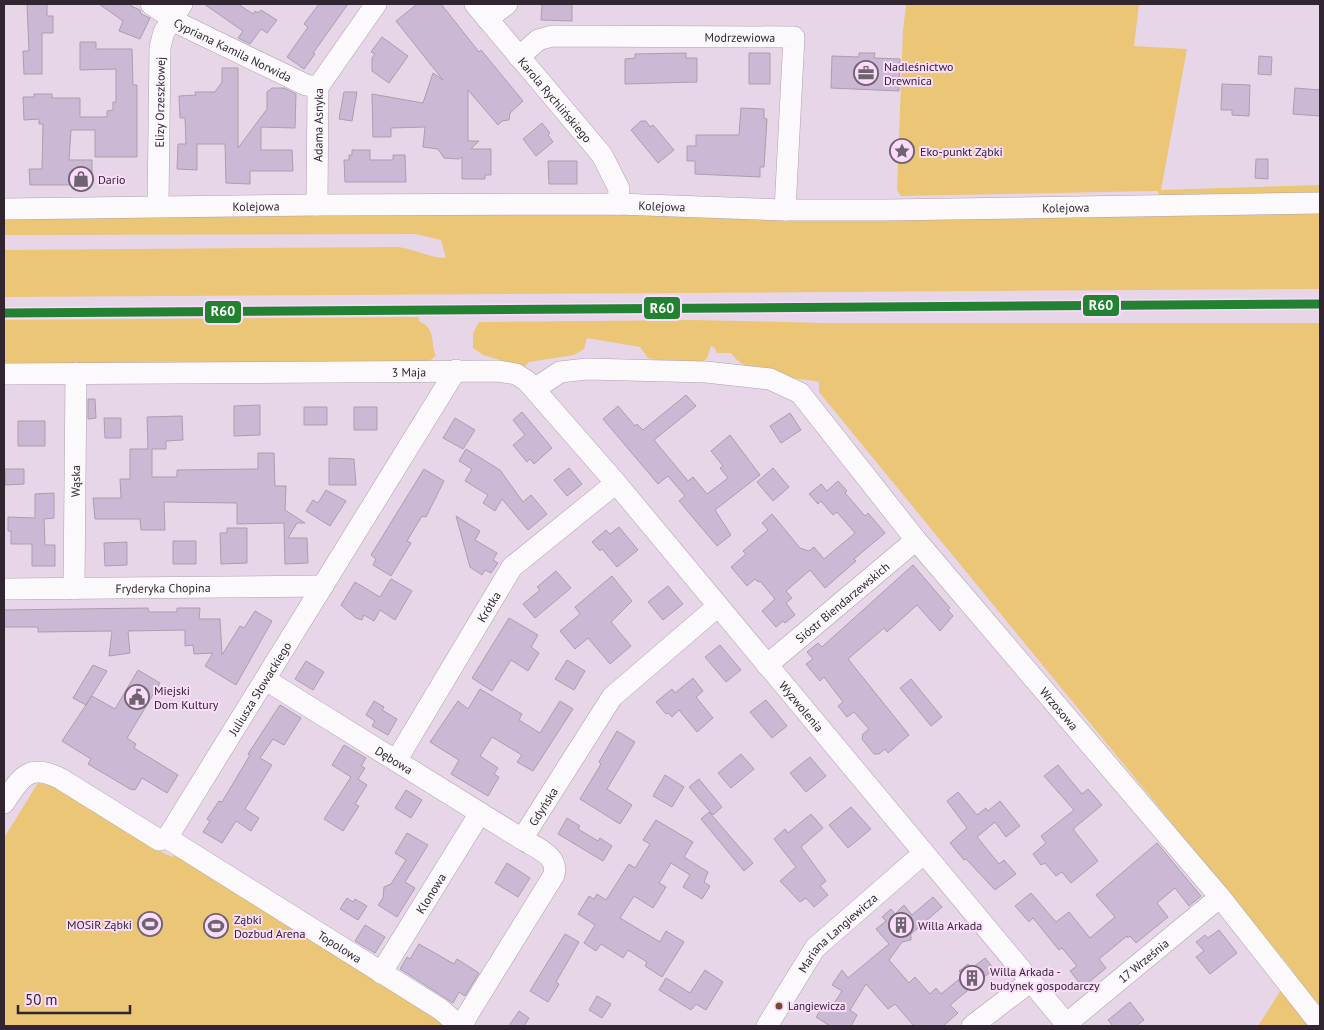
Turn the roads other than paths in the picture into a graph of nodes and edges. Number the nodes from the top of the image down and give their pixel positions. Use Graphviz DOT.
graph roads {
  1 [pos="151,4"];
  2 [pos="376,4"];
  3 [pos="507,4"];
  4 [pos="177,11"];
  5 [pos="481,11"];
  6 [pos="519,57"];
  7 [pos="318,87"];
  8 [pos="1320,203"];
  9 [pos="618,204"];
  10 [pos="317,205"];
  11 [pos="158,206"];
  12 [pos="4,209"];
  13 [pos="785,210"];
  14 [pos="456,370"];
  15 [pos="76,373"];
  16 [pos="4,374"];
  17 [pos="536,388"];
  18 [pos="616,483"];
  19 [pos="916,540"];
  20 [pos="323,586"];
  21 [pos="4,589"];
  22 [pos="74,589"];
  23 [pos="718,606"];
  24 [pos="767,665"];
  25 [pos="266,680"];
  26 [pos="396,761"];
  27 [pos="4,803"];
  28 [pos="480,813"];
  29 [pos="167,838"];
  30 [pos="522,839"];
  31 [pos="924,853"];
  32 [pos="1220,897"];
  33 [pos="382,973"];
  34 [pos="1031,981"];
  35 [pos="1320,1024"];
  36 [pos="1067,1025"];
  37 [pos="461,1026"];
  38 [pos="767,1026"];
  39 [pos="972,1026"];
  1 -- 4 [label="street, Cypriana Kamila Norwida"];
  2 -- 7 [label="street, Adama Asnyka"];
  3 -- 5 [label="street"];
  4 -- 7 [label="street, Cypriana Kamila Norwida"];
  4 -- 11 [label="street, Elizy Orzeszkowej"];
  5 -- 6 [label="street, Karola Rychlińskiego"];
  6 -- 9 [label="street, Karola Rychlińskiego"];
  6 -- 13 [label="street, Modrzewiowa"];
  7 -- 10 [label="street, Adama Asnyka"];
  8 -- 13 [label="street, Kolejowa"];
  9 -- 10 [label="street, Kolejowa"];
  9 -- 13 [label="street, Kolejowa"];
  10 -- 11 [label="street, Kolejowa"];
  11 -- 12 [label="street, Kolejowa"];
  14 -- 15 [label="street, 3 Maja"];
  14 -- 17 [label="street, 3 Maja"];
  14 -- 20 [label="street, Juliusza Słowackiego"];
  15 -- 16 [label="street, 3 Maja"];
  15 -- 22 [label="street, Wąska"];
  17 -- 18 [label="street, Wyzwolenia"];
  17 -- 19 [label="street, Wrzosowa"];
  18 -- 23 [label="street, Wyzwolenia"];
  18 -- 26 [label="street, Krótka"];
  19 -- 24 [label="street, Sióstr Biendarzewskich"];
  19 -- 32 [label="street, Wrzosowa"];
  20 -- 22 [label="street, Fryderyka Chopina"];
  20 -- 25 [label="street, Juliusza Słowackiego"];
  21 -- 22 [label="street, Fryderyka Chopina"];
  23 -- 24 [label="street, Wyzwolenia"];
  23 -- 30 [label="street, Gdyńska"];
  24 -- 31 [label="street, Wyzwolenia"];
  25 -- 26 [label="street, Dębowa"];
  25 -- 29 [label="street, Juliusza Słowackiego"];
  26 -- 28 [label="street, Dębowa"];
  27 -- 29 [label="street"];
  28 -- 30 [label="street, Dębowa"];
  28 -- 33 [label="street, Klonowa"];
  29 -- 33 [label="street, Topolowa"];
  30 -- 37 [label="street, Gdyńska"];
  31 -- 34 [label="street, Wyzwolenia"];
  31 -- 38 [label="street, Mariana Langiewicza"];
  32 -- 35 [label="street, Wrzosowa"];
  32 -- 36 [label="street, 17 Września"];
  33 -- 37 [label="street, Topolowa"];
  34 -- 36 [label="street, Wyzwolenia"];
  34 -- 39 [label="street"];
}
